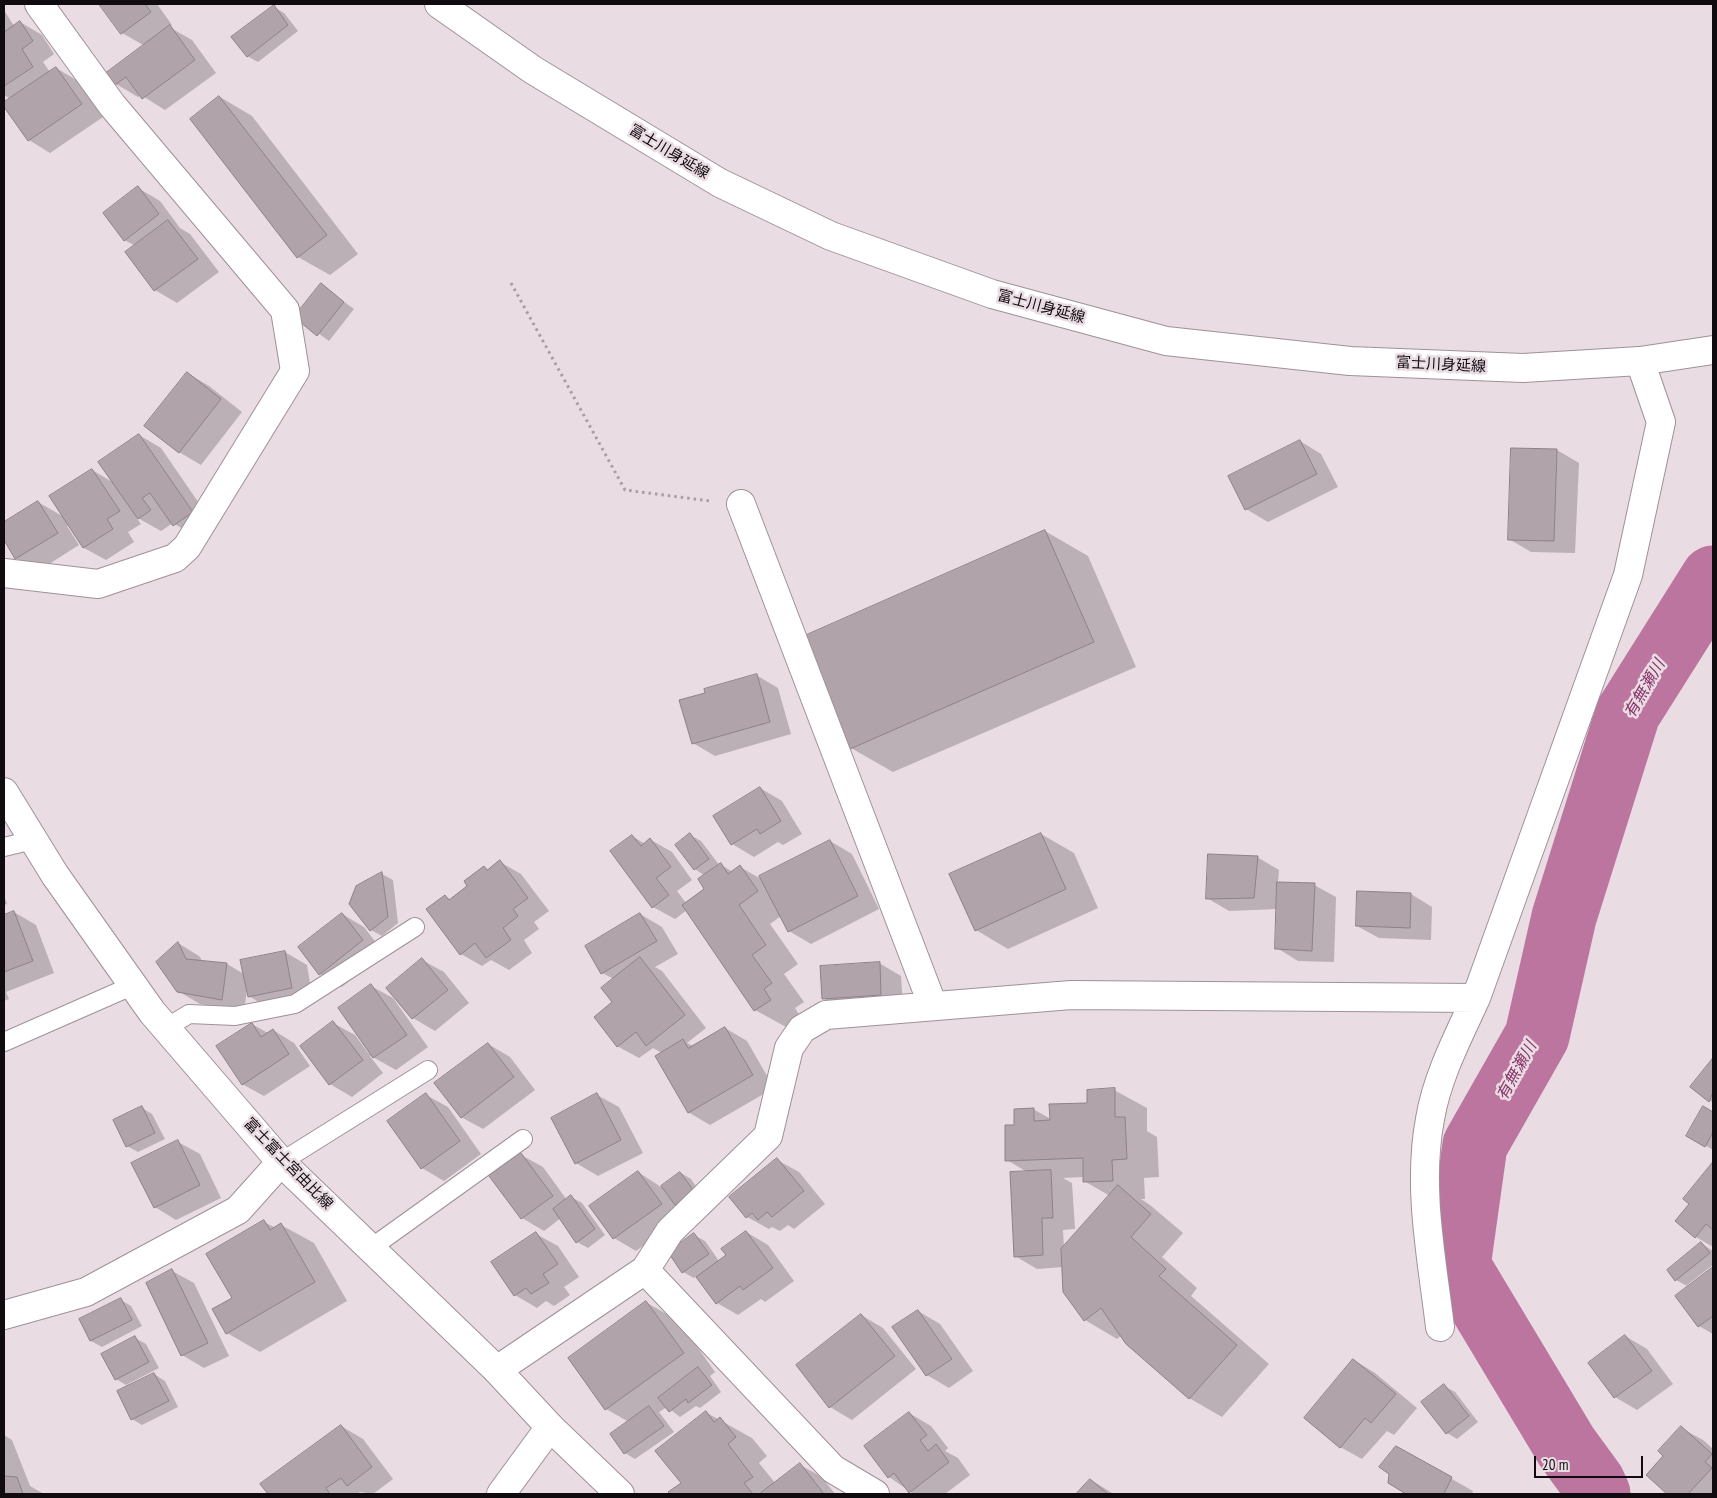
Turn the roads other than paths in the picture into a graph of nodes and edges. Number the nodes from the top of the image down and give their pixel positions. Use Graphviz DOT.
graph roads {
  1 [pos="39,4"];
  2 [pos="439,4"];
  3 [pos="1713,350"];
  4 [pos="1647,360"];
  5 [pos="741,504"];
  6 [pos="4,573"];
  7 [pos="4,792"];
  8 [pos="33,840"];
  9 [pos="4,847"];
  10 [pos="415,927"];
  11 [pos="134,985"];
  12 [pos="1476,998"];
  13 [pos="933,1006"];
  14 [pos="166,1028"];
  15 [pos="4,1042"];
  16 [pos="428,1070"];
  17 [pos="523,1139"];
  18 [pos="281,1162"];
  19 [pos="371,1248"];
  20 [pos="646,1270"];
  21 [pos="4,1315"];
  22 [pos="1440,1327"];
  23 [pos="497,1370"];
  24 [pos="550,1427"];
  25 [pos="501,1494"];
  26 [pos="620,1494"];
  27 [pos="875,1494"];
  1 -- 6 [label="street"];
  2 -- 4 [label="street, 富士川身延線"];
  3 -- 4 [label="street, 富士川身延線"];
  4 -- 12 [label="street"];
  5 -- 13 [label="street"];
  7 -- 8 [label="street, 富士富士宮由比線"];
  8 -- 9 [label="lane"];
  8 -- 11 [label="street, 富士富士宮由比線"];
  10 -- 14 [label="lane"];
  11 -- 14 [label="street, 富士富士宮由比線"];
  11 -- 15 [label="lane"];
  12 -- 13 [label="street"];
  12 -- 22 [label="street"];
  13 -- 20 [label="street"];
  14 -- 18 [label="street, 富士富士宮由比線"];
  16 -- 18 [label="lane"];
  17 -- 19 [label="lane"];
  18 -- 19 [label="street, 富士富士宮由比線"];
  18 -- 21 [label="street"];
  19 -- 23 [label="street, 富士富士宮由比線"];
  20 -- 23 [label="street"];
  20 -- 27 [label="street"];
  23 -- 24 [label="street, 富士富士宮由比線"];
  24 -- 25 [label="street"];
  24 -- 26 [label="street, 富士富士宮由比線"];
}
